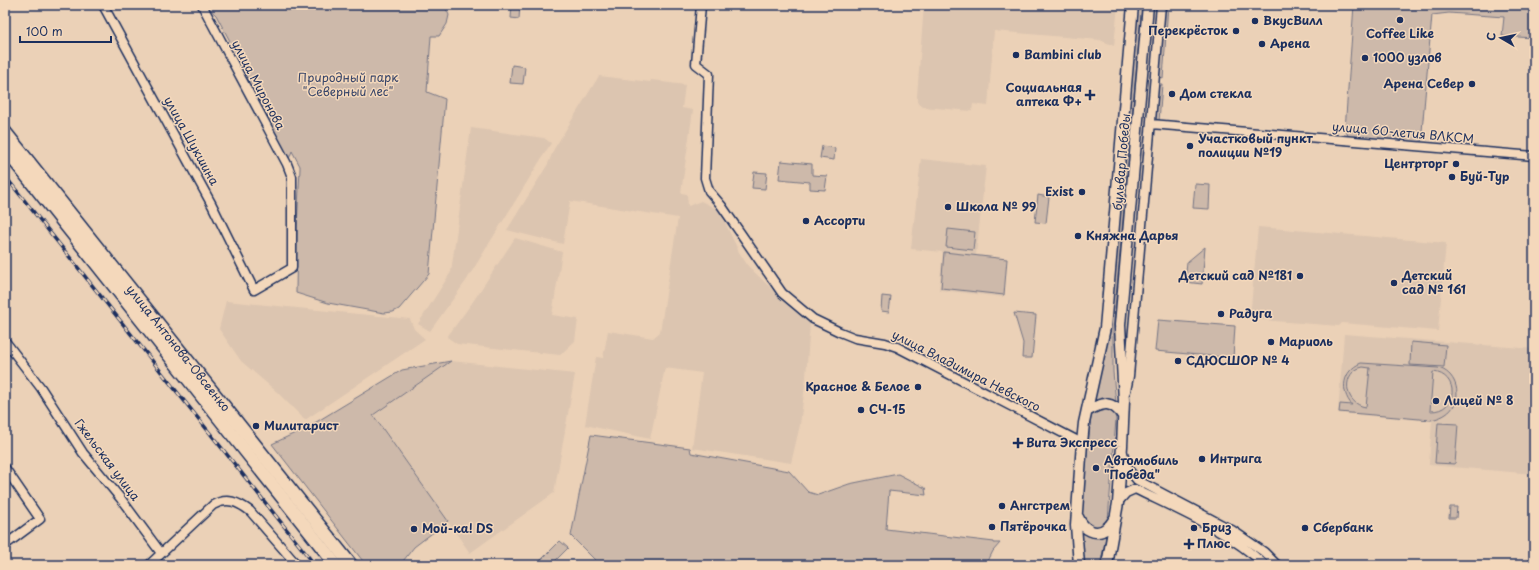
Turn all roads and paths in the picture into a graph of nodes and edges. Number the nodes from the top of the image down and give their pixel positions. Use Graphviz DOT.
graph roads {
  1 [pos="103,5"];
  2 [pos="202,5"];
  3 [pos="701,5"];
  4 [pos="1133,5"];
  5 [pos="1148,5"];
  6 [pos="1161,5"];
  7 [pos="1151,124"];
  8 [pos="5,132"];
  9 [pos="5,149"];
  10 [pos="1534,156"];
  11 [pos="292,177"];
  12 [pos="128,295"];
  13 [pos="5,341"];
  14 [pos="1124,401"];
  15 [pos="1087,411"];
  16 [pos="1123,416"];
  17 [pos="1082,443"];
  18 [pos="1122,446"];
  19 [pos="5,468"];
  20 [pos="1118,503"];
  21 [pos="1077,515"];
  22 [pos="1116,517"];
  23 [pos="5,545"];
  24 [pos="161,554"];
  25 [pos="149,565"];
  26 [pos="297,565"];
  27 [pos="336,565"];
  28 [pos="351,565"];
  29 [pos="1079,565"];
  30 [pos="1107,565"];
  31 [pos="1265,565"];
  32 [pos="1277,565"];
  1 -- 11 [label="street, улица Шукшина"];
  2 -- 11 [label="street, улица Миронова"];
  3 -- 17 [label="street, улица Владимира Невского"];
  4 -- 15 [label="main road, бульвар Победы"];
  5 -- 14 [label="main road, бульвар Победы"];
  6 -- 7 [label="street"];
  7 -- 10 [label="street, улица 60-летия ВЛКСМ"];
  7 -- 14 [label="street"];
  8 -- 12 [label="highway, улица Антонова-Овсеенко"];
  9 -- 12 [label="highway, улица Антонова-Овсеенко"];
  12 -- 27 [label="highway, улица Антонова-Овсеенко"];
  12 -- 28 [label="highway, улица Антонова-Овсеенко"];
  13 -- 24 [label="street, Гжельская улица"];
  14 -- 16 [label="main road, бульвар Победы"];
  15 -- 16 [label="main road"];
  15 -- 17 [label="main road, бульвар Победы"];
  16 -- 18 [label="main road, бульвар Победы"];
  17 -- 21 [label="main road, бульвар Победы"];
  18 -- 20 [label="main road, бульвар Победы"];
  18 -- 32 [label="street"];
  19 -- 23 [label="street"];
  20 -- 22 [label="main road, бульвар Победы"];
  20 -- 31 [label="street"];
  21 -- 22 [label="main road"];
  21 -- 29 [label="main road, бульвар Победы"];
  22 -- 30 [label="main road, бульвар Победы"];
  24 -- 25 [label="street"];
  24 -- 26 [label="street"];
}
